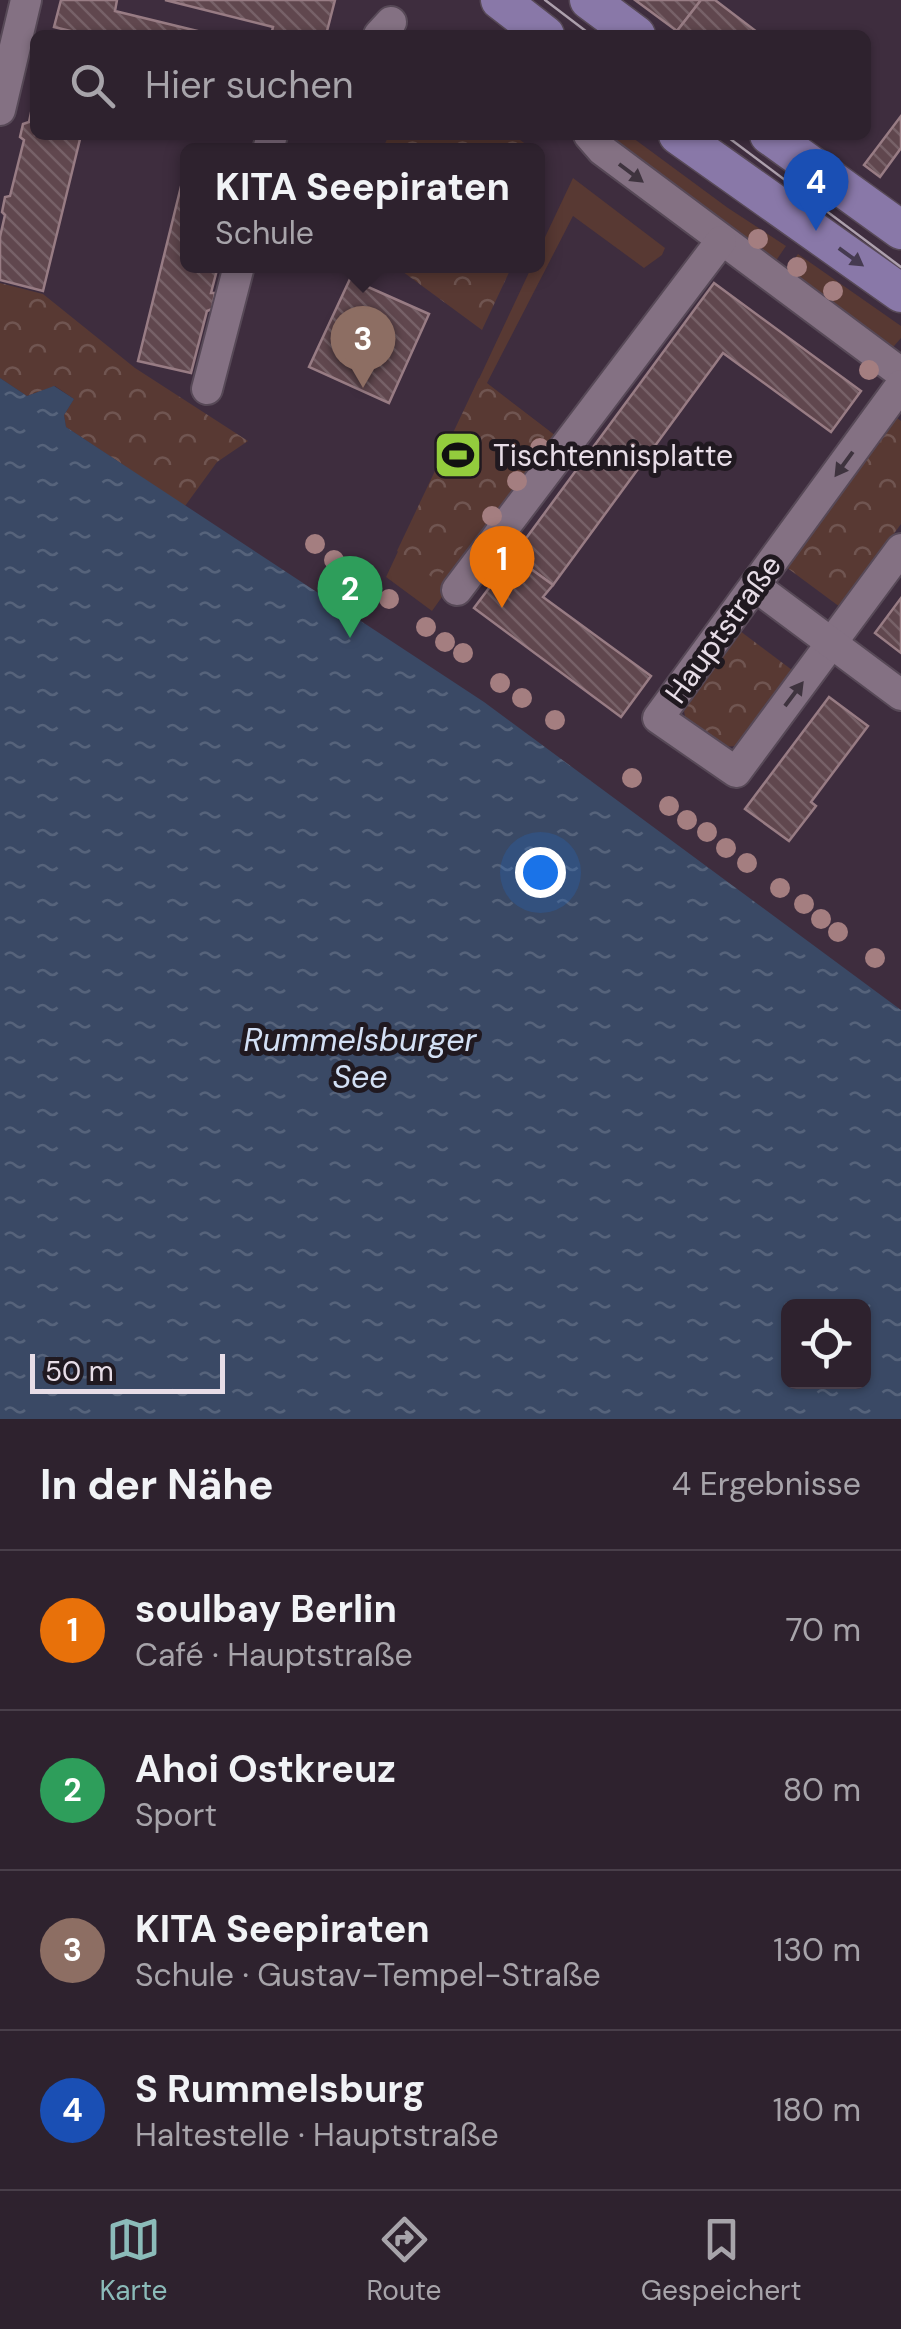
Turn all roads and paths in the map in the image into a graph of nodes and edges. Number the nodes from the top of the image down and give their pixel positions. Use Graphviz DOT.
graph roads {
  1 [pos="26,0"];
  2 [pos="500,0"];
  3 [pos="589,0"];
  4 [pos="539,30"];
  5 [pos="629,30"];
  6 [pos="16,55"];
  7 [pos="0,110"];
  8 [pos="593,140"];
  9 [pos="685,140"];
  10 [pos="776,140"];
  11 [pos="901,230"];
  12 [pos="721,241"];
  13 [pos="237,273"];
  14 [pos="901,293"];
  15 [pos="901,373"];
  16 [pos="901,385"];
  17 [pos="207,389"];
  18 [pos="901,549"];
  19 [pos="754,586"];
  20 [pos="457,590"];
  21 [pos="832,644"];
  22 [pos="901,695"];
  1 -- 6 [label="street"];
  2 -- 4 [label="main road"];
  3 -- 5 [label="main road"];
  6 -- 7 [label="street"];
  8 -- 12 [label="street, one-way"];
  9 -- 14 [label="main road, one-way"];
  10 -- 11 [label="main road"];
  12 -- 15 [label="street"];
  12 -- 20 [label="street"];
  13 -- 17 [label="street"];
  16 -- 19 [label="street, Hauptstraße, one-way"];
  18 -- 21 [label="street, Hauptstraße"];
  19 -- 21 [label="street"];
  19 -- 21 [label="street, Hauptstraße, one-way"];
  21 -- 22 [label="street"];
}
